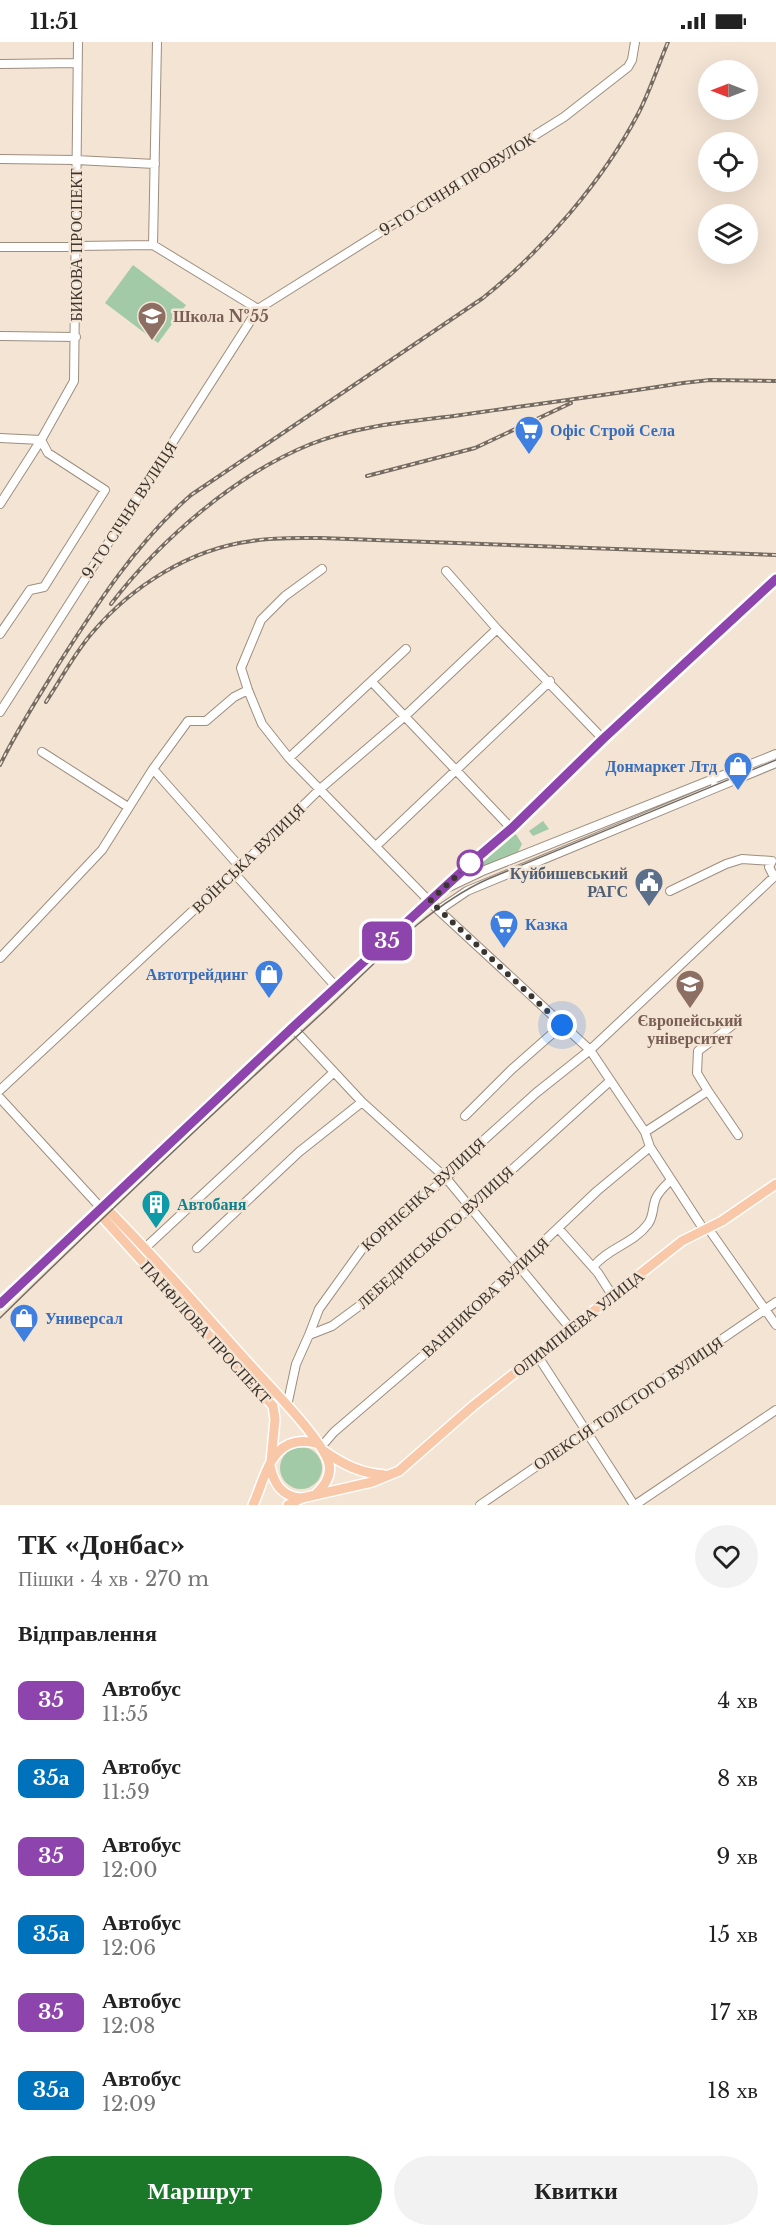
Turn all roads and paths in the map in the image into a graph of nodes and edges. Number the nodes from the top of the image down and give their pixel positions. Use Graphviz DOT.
graph roads {
  1 [pos="78,42"];
  2 [pos="156,42"];
  3 [pos="634,42"];
  4 [pos="77,63"];
  5 [pos="0,64"];
  6 [pos="0,159"];
  7 [pos="76,160"];
  8 [pos="155,164"];
  9 [pos="153,244"];
  10 [pos="0,247"];
  11 [pos="76,247"];
  12 [pos="258,309"];
  13 [pos="0,336"];
  14 [pos="76,337"];
  15 [pos="0,438"];
  16 [pos="41,440"];
  17 [pos="0,504"];
  18 [pos="322,569"];
  19 [pos="446,571"];
  20 [pos="776,579"];
  21 [pos="497,629"];
  22 [pos="0,634"];
  23 [pos="406,649"];
  24 [pos="549,681"];
  25 [pos="372,682"];
  26 [pos="248,690"];
  27 [pos="0,712"];
  28 [pos="404,717"];
  29 [pos="603,739"];
  30 [pos="42,752"];
  31 [pos="776,754"];
  32 [pos="289,758"];
  33 [pos="776,763"];
  34 [pos="153,769"];
  35 [pos="455,770"];
  36 [pos="705,782"];
  37 [pos="718,787"];
  38 [pos="320,789"];
  39 [pos="128,807"];
  40 [pos="512,828"];
  41 [pos="376,846"];
  42 [pos="774,859"];
  43 [pos="237,870"];
  44 [pos="775,876"];
  45 [pos="441,891"];
  46 [pos="670,891"];
  47 [pos="430,901"];
  48 [pos="439,910"];
  49 [pos="0,958"];
  50 [pos="337,988"];
  51 [pos="734,1024"];
  52 [pos="562,1025"];
  53 [pos="292,1028"];
  54 [pos="590,1050"];
  55 [pos="333,1073"];
  56 [pos="610,1081"];
  57 [pos="0,1090"];
  58 [pos="708,1091"];
  59 [pos="0,1098"];
  60 [pos="362,1102"];
  61 [pos="465,1116"];
  62 [pos="645,1132"];
  63 [pos="738,1135"];
  64 [pos="650,1147"];
  65 [pos="446,1178"];
  66 [pos="671,1180"];
  67 [pos="776,1184"];
  68 [pos="471,1208"];
  69 [pos="101,1212"];
  70 [pos="558,1228"];
  71 [pos="706,1229"];
  72 [pos="197,1248"];
  73 [pos="144,1249"];
  74 [pos="517,1266"];
  75 [pos="593,1267"];
  76 [pos="612,1295"];
  77 [pos="776,1302"];
  78 [pos="0,1304"];
  79 [pos="765,1309"];
  80 [pos="776,1325"];
  81 [pos="570,1328"];
  82 [pos="309,1335"];
  83 [pos="537,1355"];
  84 [pos="287,1406"];
  85 [pos="776,1410"];
  86 [pos="586,1431"];
  87 [pos="320,1447"];
  88 [pos="271,1464"];
  89 [pos="390,1476"];
  90 [pos="315,1495"];
  91 [pos="302,1498"];
  92 [pos="253,1505"];
  93 [pos="288,1505"];
  94 [pos="480,1505"];
  95 [pos="634,1505"];
  1 -- 4 [label="street, БИКОВА ПРОСПЕКТ"];
  2 -- 8 [label="street"];
  3 -- 12 [label="street, 9-ГО СІЧНЯ ПРОВУЛОК"];
  4 -- 5 [label="street"];
  4 -- 7 [label="street, БИКОВА ПРОСПЕКТ"];
  6 -- 7 [label="street"];
  7 -- 8 [label="street"];
  7 -- 11 [label="street, БИКОВА ПРОСПЕКТ"];
  8 -- 9 [label="street"];
  9 -- 11 [label="street"];
  9 -- 12 [label="street"];
  10 -- 11 [label="street"];
  11 -- 14 [label="street, БИКОВА ПРОСПЕКТ"];
  12 -- 27 [label="street, 9-ГО СІЧНЯ ВУЛИЦЯ"];
  13 -- 14 [label="street"];
  14 -- 16 [label="street, БИКОВА ПРОСПЕКТ"];
  15 -- 16 [label="street"];
  16 -- 17 [label="street, БИКОВА ПРОСПЕКТ"];
  16 -- 22 [label="street"];
  18 -- 26 [label="street"];
  19 -- 21 [label="street"];
  20 -- 29 [label="main road"];
  21 -- 24 [label="street"];
  21 -- 28 [label="street, ВОЇНСЬКА ВУЛИЦЯ"];
  23 -- 25 [label="street"];
  24 -- 29 [label="street"];
  24 -- 35 [label="street"];
  25 -- 28 [label="street"];
  25 -- 32 [label="street"];
  26 -- 32 [label="street"];
  26 -- 34 [label="street"];
  28 -- 35 [label="street"];
  28 -- 38 [label="street, ВОЇНСЬКА ВУЛИЦЯ"];
  29 -- 40 [label="main road"];
  30 -- 39 [label="street"];
  31 -- 36 [label="street"];
  32 -- 38 [label="street"];
  33 -- 37 [label="street"];
  34 -- 39 [label="street"];
  34 -- 43 [label="street"];
  35 -- 40 [label="street"];
  35 -- 41 [label="street"];
  36 -- 37 [label="street"];
  36 -- 45 [label="street"];
  37 -- 48 [label="street"];
  38 -- 41 [label="street"];
  38 -- 43 [label="street, ВОЇНСЬКА ВУЛИЦЯ"];
  39 -- 49 [label="street"];
  40 -- 45 [label="main road"];
  41 -- 47 [label="street"];
  42 -- 44 [label="street"];
  42 -- 46 [label="street"];
  43 -- 50 [label="street"];
  43 -- 57 [label="street, ВОЇНСЬКА ВУЛИЦЯ"];
  44 -- 54 [label="street"];
  45 -- 47 [label="main road"];
  47 -- 48 [label="street"];
  47 -- 50 [label="main road"];
  48 -- 52 [label="street"];
  50 -- 53 [label="main road"];
  51 -- 58 [label="street"];
  52 -- 54 [label="street"];
  52 -- 61 [label="street, КОРНІЄНКА ВУЛИЦЯ"];
  53 -- 55 [label="street"];
  53 -- 69 [label="main road"];
  54 -- 56 [label="street"];
  54 -- 65 [label="street, КОРНІЄНКА ВУЛИЦЯ"];
  55 -- 60 [label="street"];
  55 -- 73 [label="street"];
  56 -- 62 [label="street"];
  56 -- 68 [label="street, ЛЕБЕДИНСЬКОГО ВУЛИЦЯ"];
  58 -- 62 [label="street"];
  58 -- 63 [label="street"];
  59 -- 69 [label="street, ПАНФІЛОВА ПРОСПЕКТ"];
  60 -- 65 [label="street"];
  60 -- 72 [label="street"];
  62 -- 64 [label="street"];
  64 -- 66 [label="street"];
  64 -- 70 [label="street, ВАННИКОВА ВУЛИЦЯ"];
  65 -- 68 [label="street"];
  65 -- 82 [label="street, КОРНІЄНКА ВУЛИЦЯ"];
  66 -- 71 [label="street"];
  66 -- 75 [label="street"];
  67 -- 71 [label="main road, ОЛИМПИЕВА УЛИЦА"];
  68 -- 74 [label="street"];
  68 -- 82 [label="street, ЛЕБЕДИНСЬКОГО ВУЛИЦЯ"];
  69 -- 73 [label="main road"];
  69 -- 78 [label="main road"];
  69 -- 88 [label="main road, ПАНФІЛОВА ПРОСПЕКТ"];
  70 -- 74 [label="street, ВАННИКОВА ВУЛИЦЯ"];
  70 -- 75 [label="street"];
  71 -- 76 [label="main road, ОЛИМПИЕВА УЛИЦА"];
  71 -- 79 [label="street"];
  73 -- 84 [label="main road"];
  74 -- 81 [label="street"];
  74 -- 87 [label="street, ВАННИКОВА ВУЛИЦЯ"];
  75 -- 76 [label="street"];
  76 -- 81 [label="main road, ОЛИМПИЕВА УЛИЦА"];
  77 -- 79 [label="street, ОЛЕКСІЯ ТОЛСТОГО ВУЛИЦЯ"];
  79 -- 80 [label="street"];
  79 -- 86 [label="street, ОЛЕКСІЯ ТОЛСТОГО ВУЛИЦЯ"];
  81 -- 83 [label="main road, ОЛИМПИЕВА УЛИЦА"];
  82 -- 84 [label="street"];
  83 -- 86 [label="street"];
  83 -- 89 [label="main road, ОЛИМПИЕВА УЛИЦА"];
  84 -- 87 [label="main road"];
  85 -- 95 [label="street"];
  86 -- 94 [label="street, ОЛЕКСІЯ ТОЛСТОГО ВУЛИЦЯ"];
  86 -- 95 [label="street"];
  87 -- 88 [label="main road"];
  87 -- 89 [label="main road"];
  87 -- 90 [label="main road"];
  88 -- 91 [label="main road"];
  88 -- 92 [label="main road"];
  89 -- 90 [label="main road"];
  90 -- 91 [label="main road"];
  91 -- 93 [label="main road"];
}
